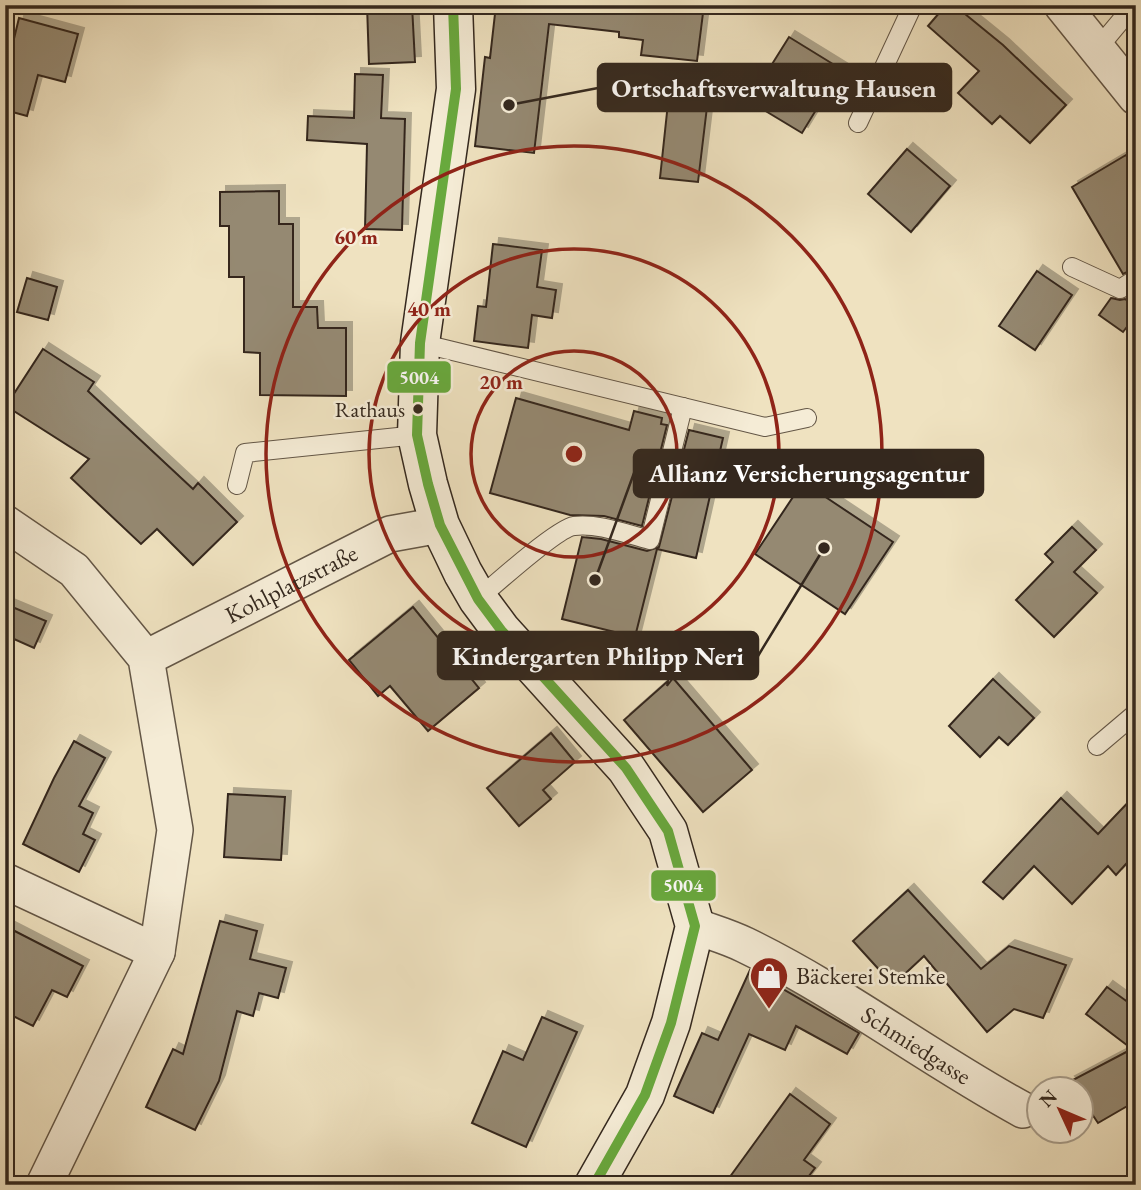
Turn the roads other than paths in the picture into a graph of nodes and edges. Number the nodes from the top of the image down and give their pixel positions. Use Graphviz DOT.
graph roads {
  1 [pos="453,5"];
  2 [pos="913,5"];
  3 [pos="1062,5"];
  4 [pos="1134,5"];
  5 [pos="1098,48"];
  6 [pos="1136,97"];
  7 [pos="858,123"];
  8 [pos="1072,267"];
  9 [pos="1136,279"];
  10 [pos="420,343"];
  11 [pos="683,407"];
  12 [pos="807,418"];
  13 [pos="417,435"];
  14 [pos="237,485"];
  15 [pos="5,523"];
  16 [pos="440,525"];
  17 [pos="478,598"];
  18 [pos="146,658"];
  19 [pos="1136,713"];
  20 [pos="1097,746"];
  21 [pos="5,881"];
  22 [pos="695,926"];
  23 [pos="157,951"];
  24 [pos="1023,1110"];
  25 [pos="44,1185"];
  26 [pos="594,1185"];
  1 -- 10 [label="main road"];
  2 -- 7 [label="lane"];
  3 -- 5 [label="street"];
  4 -- 5 [label="lane"];
  5 -- 6 [label="street"];
  8 -- 9 [label="lane"];
  10 -- 11 [label="lane"];
  10 -- 13 [label="main road"];
  11 -- 12 [label="lane"];
  11 -- 17 [label="lane"];
  13 -- 14 [label="lane"];
  13 -- 16 [label="main road"];
  15 -- 18 [label="street"];
  16 -- 17 [label="main road"];
  16 -- 18 [label="street, Kohlplatzstraße"];
  17 -- 22 [label="main road"];
  18 -- 23 [label="street"];
  19 -- 20 [label="lane"];
  21 -- 23 [label="street"];
  22 -- 24 [label="street, Schmiedgasse"];
  22 -- 26 [label="main road"];
  23 -- 25 [label="street"];
}
